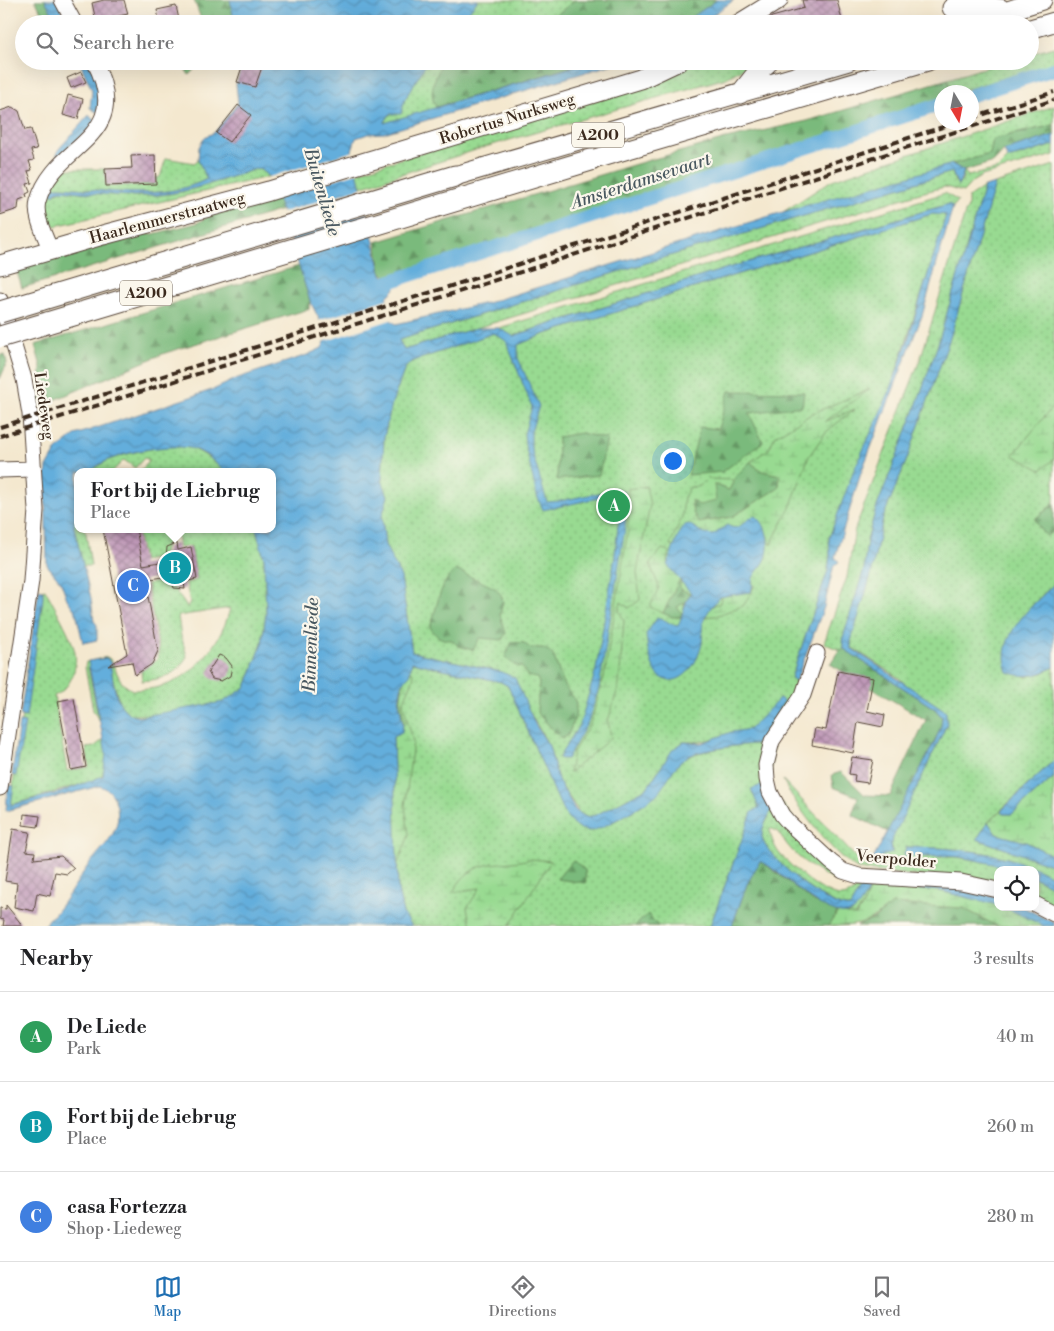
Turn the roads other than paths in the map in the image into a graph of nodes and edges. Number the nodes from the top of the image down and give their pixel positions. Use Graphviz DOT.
graph roads {
  1 [pos="62,0"];
  2 [pos="778,0"];
  3 [pos="1042,0"];
  4 [pos="952,8"];
  5 [pos="1012,10"];
  6 [pos="70,15"];
  7 [pos="754,15"];
  8 [pos="996,15"];
  9 [pos="1054,22"];
  10 [pos="1039,26"];
  11 [pos="98,70"];
  12 [pos="660,70"];
  13 [pos="759,70"];
  14 [pos="819,70"];
  15 [pos="897,70"];
  16 [pos="740,94"];
  17 [pos="592,160"];
  18 [pos="334,171"];
  19 [pos="455,176"];
  20 [pos="50,249"];
  21 [pos="0,265"];
  22 [pos="0,300"];
  23 [pos="0,312"];
  24 [pos="0,337"];
  25 [pos="33,469"];
  26 [pos="0,470"];
  27 [pos="817,653"];
  28 [pos="0,788"];
  29 [pos="994,889"];
  30 [pos="1039,906"];
  31 [pos="1054,914"];
  1 -- 6 [label="street"];
  2 -- 7 [label="main road"];
  3 -- 5 [label="main road"];
  4 -- 5 [label="main road"];
  5 -- 8 [label="main road"];
  9 -- 10 [label="main road"];
  11 -- 20 [label="street"];
  12 -- 18 [label="main road, Robertus Nurksweg"];
  13 -- 16 [label="main road"];
  14 -- 16 [label="main road, A200"];
  15 -- 17 [label="main road, A200"];
  16 -- 19 [label="main road, A200"];
  17 -- 24 [label="highway, A200, bridge"];
  18 -- 20 [label="main road, Haarlemmerstraatweg"];
  19 -- 23 [label="highway, A200, bridge"];
  20 -- 21 [label="main road, Haarlemmerstraatweg"];
  22 -- 25 [label="street, Liedeweg"];
  25 -- 26 [label="street"];
  25 -- 28 [label="street, Liedeweg"];
  27 -- 29 [label="street, Veerpolder"];
  30 -- 31 [label="street"];
}
